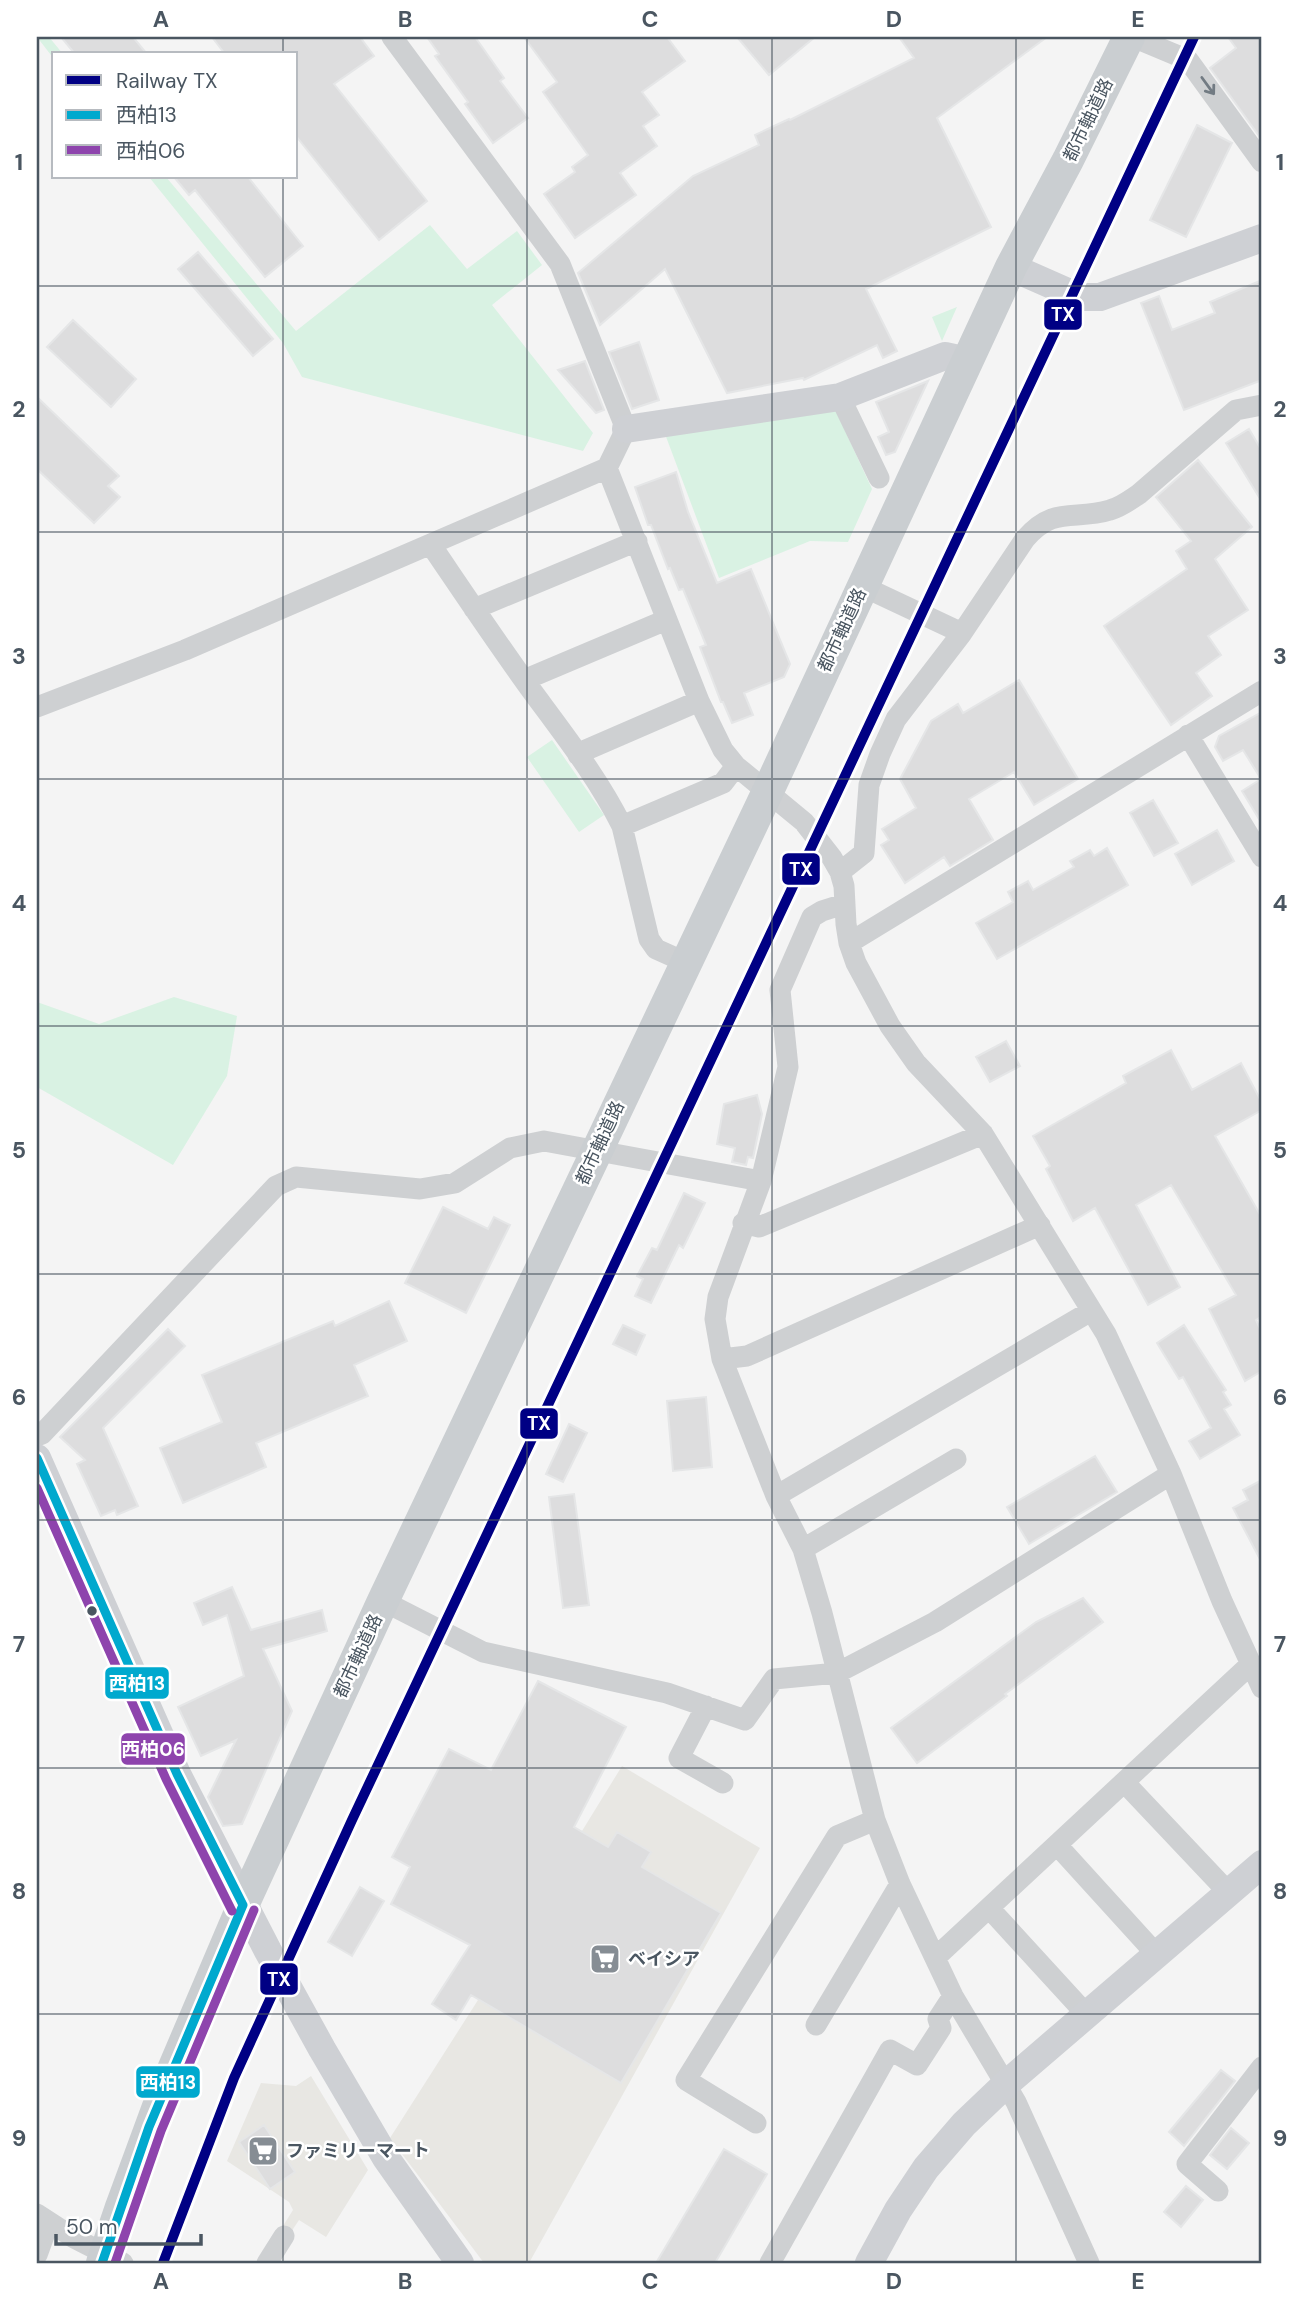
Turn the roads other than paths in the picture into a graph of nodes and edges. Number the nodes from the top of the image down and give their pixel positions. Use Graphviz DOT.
graph roads {
  1 [pos="392,37"];
  2 [pos="1131,37"];
  3 [pos="1262,162"];
  4 [pos="1262,238"];
  5 [pos="1011,267"];
  6 [pos="968,361"];
  7 [pos="840,397"];
  8 [pos="1260,410"];
  9 [pos="626,429"];
  10 [pos="607,468"];
  11 [pos="879,478"];
  12 [pos="638,541"];
  13 [pos="431,545"];
  14 [pos="862,586"];
  15 [pos="474,609"];
  16 [pos="666,620"];
  17 [pos="962,633"];
  18 [pos="524,680"];
  19 [pos="1262,691"];
  20 [pos="699,702"];
  21 [pos="37,707"];
  22 [pos="1188,735"];
  23 [pos="578,755"];
  24 [pos="736,766"];
  25 [pos="768,791"];
  26 [pos="622,826"];
  27 [pos="1262,857"];
  28 [pos="840,872"];
  29 [pos="844,904"];
  30 [pos="849,943"];
  31 [pos="685,962"];
  32 [pos="983,1134"];
  33 [pos="597,1151"];
  34 [pos="761,1181"];
  35 [pos="743,1223"];
  36 [pos="1040,1225"];
  37 [pos="1091,1311"];
  38 [pos="722,1359"];
  39 [pos="37,1436"];
  40 [pos="37,1458"];
  41 [pos="956,1459"];
  42 [pos="1171,1474"];
  43 [pos="776,1496"];
  44 [pos="803,1549"];
  45 [pos="383,1601"];
  46 [pos="1251,1664"];
  47 [pos="837,1673"];
  48 [pos="1262,1688"];
  49 [pos="706,1706"];
  50 [pos="723,1783"];
  51 [pos="1125,1783"];
  52 [pos="875,1820"];
  53 [pos="1057,1845"];
  54 [pos="1262,1864"];
  55 [pos="900,1884"];
  56 [pos="1228,1892"];
  57 [pos="243,1905"];
  58 [pos="989,1908"];
  59 [pos="1157,1955"];
  60 [pos="936,1957"];
  61 [pos="953,1996"];
  62 [pos="1087,2015"];
  63 [pos="816,2025"];
  64 [pos="1262,2067"];
  65 [pos="1006,2084"];
  66 [pos="756,2123"];
  67 [pos="1218,2191"];
  68 [pos="43,2218"];
  69 [pos="284,2236"];
  70 [pos="37,2255"];
  71 [pos="110,2260"];
  72 [pos="267,2263"];
  73 [pos="460,2263"];
  74 [pos="769,2263"];
  75 [pos="870,2263"];
  76 [pos="1089,2263"];
  1 -- 9 [label="street"];
  2 -- 3 [label="street, one-way"];
  2 -- 5 [label="main road, 都市軸道路"];
  4 -- 5 [label="street"];
  5 -- 6 [label="main road, 都市軸道路"];
  6 -- 7 [label="street"];
  6 -- 14 [label="main road, 都市軸道路"];
  7 -- 9 [label="street"];
  7 -- 11 [label="street"];
  8 -- 17 [label="street"];
  9 -- 10 [label="street"];
  10 -- 12 [label="street"];
  10 -- 13 [label="street"];
  12 -- 15 [label="street"];
  12 -- 16 [label="street"];
  13 -- 15 [label="street"];
  13 -- 21 [label="street"];
  14 -- 17 [label="street"];
  14 -- 25 [label="main road, 都市軸道路"];
  15 -- 18 [label="street"];
  16 -- 18 [label="street"];
  16 -- 20 [label="street"];
  17 -- 28 [label="street"];
  18 -- 23 [label="street"];
  19 -- 22 [label="street"];
  20 -- 23 [label="street"];
  20 -- 24 [label="street"];
  22 -- 27 [label="street"];
  22 -- 30 [label="street"];
  23 -- 26 [label="street"];
  24 -- 25 [label="street"];
  24 -- 26 [label="street"];
  25 -- 28 [label="street"];
  25 -- 31 [label="main road, 都市軸道路"];
  26 -- 31 [label="street"];
  28 -- 29 [label="street"];
  29 -- 30 [label="street"];
  29 -- 34 [label="street"];
  30 -- 32 [label="street"];
  31 -- 33 [label="main road, 都市軸道路"];
  32 -- 35 [label="street"];
  32 -- 36 [label="street"];
  33 -- 34 [label="street"];
  33 -- 39 [label="street"];
  33 -- 45 [label="main road, 都市軸道路"];
  34 -- 35 [label="street"];
  35 -- 38 [label="street"];
  36 -- 37 [label="street"];
  36 -- 38 [label="street"];
  37 -- 42 [label="street"];
  37 -- 43 [label="street"];
  38 -- 43 [label="street"];
  40 -- 57 [label="street"];
  41 -- 44 [label="street"];
  42 -- 46 [label="street"];
  42 -- 47 [label="street"];
  43 -- 44 [label="street"];
  44 -- 47 [label="street"];
  45 -- 49 [label="street"];
  45 -- 57 [label="main road, 都市軸道路"];
  46 -- 48 [label="street"];
  46 -- 51 [label="street"];
  47 -- 49 [label="street"];
  47 -- 52 [label="street"];
  49 -- 50 [label="street"];
  51 -- 53 [label="street"];
  51 -- 56 [label="street"];
  52 -- 55 [label="street"];
  52 -- 66 [label="street"];
  53 -- 58 [label="street"];
  53 -- 59 [label="street"];
  54 -- 56 [label="street"];
  55 -- 60 [label="street"];
  55 -- 63 [label="street"];
  56 -- 59 [label="street"];
  57 -- 71 [label="main road, 都市軸道路"];
  57 -- 73 [label="street"];
  58 -- 60 [label="street"];
  58 -- 62 [label="street"];
  59 -- 62 [label="street"];
  60 -- 61 [label="street"];
  61 -- 65 [label="street"];
  61 -- 74 [label="street"];
  62 -- 65 [label="street"];
  64 -- 67 [label="street"];
  65 -- 75 [label="street"];
  65 -- 76 [label="street"];
  68 -- 70 [label="street"];
  68 -- 71 [label="street"];
  69 -- 72 [label="street"];
}
